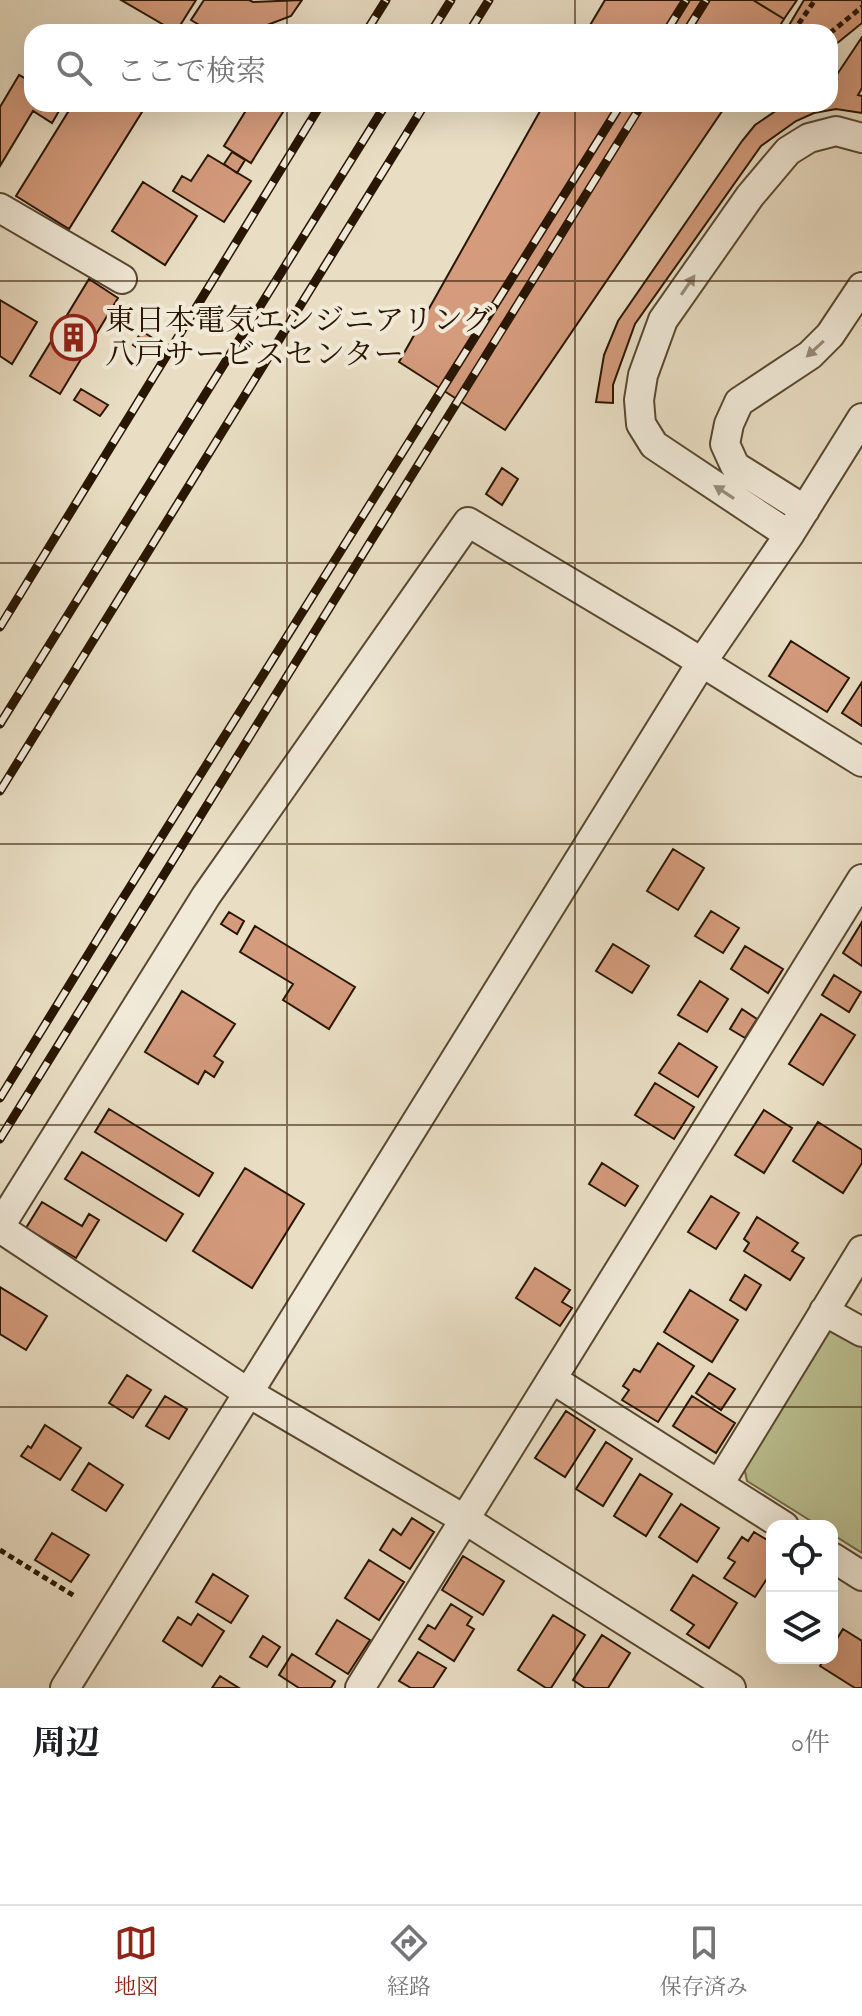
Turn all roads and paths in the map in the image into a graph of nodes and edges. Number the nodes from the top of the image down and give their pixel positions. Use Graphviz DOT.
graph roads {
  1 [pos="815,0"];
  2 [pos="862,7"];
  3 [pos="798,24"];
  4 [pos="838,26"];
  5 [pos="862,138"];
  6 [pos="0,208"];
  7 [pos="122,279"];
  8 [pos="862,287"];
  9 [pos="862,418"];
  10 [pos="805,510"];
  11 [pos="789,535"];
  12 [pos="702,662"];
  13 [pos="862,762"];
  14 [pos="862,879"];
  15 [pos="0,1227"];
  16 [pos="862,1250"];
  17 [pos="824,1311"];
  18 [pos="862,1332"];
  19 [pos="552,1379"];
  20 [pos="247,1392"];
  21 [pos="719,1484"];
  22 [pos="464,1519"];
  23 [pos="775,1520"];
  24 [pos="0,1550"];
  25 [pos="838,1561"];
  26 [pos="862,1576"];
  27 [pos="76,1597"];
  28 [pos="65,1688"];
  29 [pos="361,1688"];
  30 [pos="731,1688"];
  1 -- 3 [label="path"];
  2 -- 4 [label="path"];
  11 -- 5 [label="street, one-way"];
  6 -- 7 [label="street"];
  8 -- 10 [label="street, one-way"];
  9 -- 10 [label="street"];
  10 -- 11 [label="street"];
  11 -- 12 [label="street"];
  12 -- 13 [label="street"];
  12 -- 15 [label="street"];
  12 -- 20 [label="street"];
  14 -- 19 [label="street"];
  15 -- 20 [label="street"];
  16 -- 17 [label="street"];
  17 -- 18 [label="street"];
  17 -- 21 [label="street"];
  19 -- 21 [label="street"];
  19 -- 22 [label="street"];
  20 -- 22 [label="street"];
  20 -- 28 [label="street"];
  21 -- 23 [label="street"];
  22 -- 29 [label="street"];
  22 -- 30 [label="street"];
  24 -- 27 [label="path"];
  25 -- 26 [label="street"];
}
